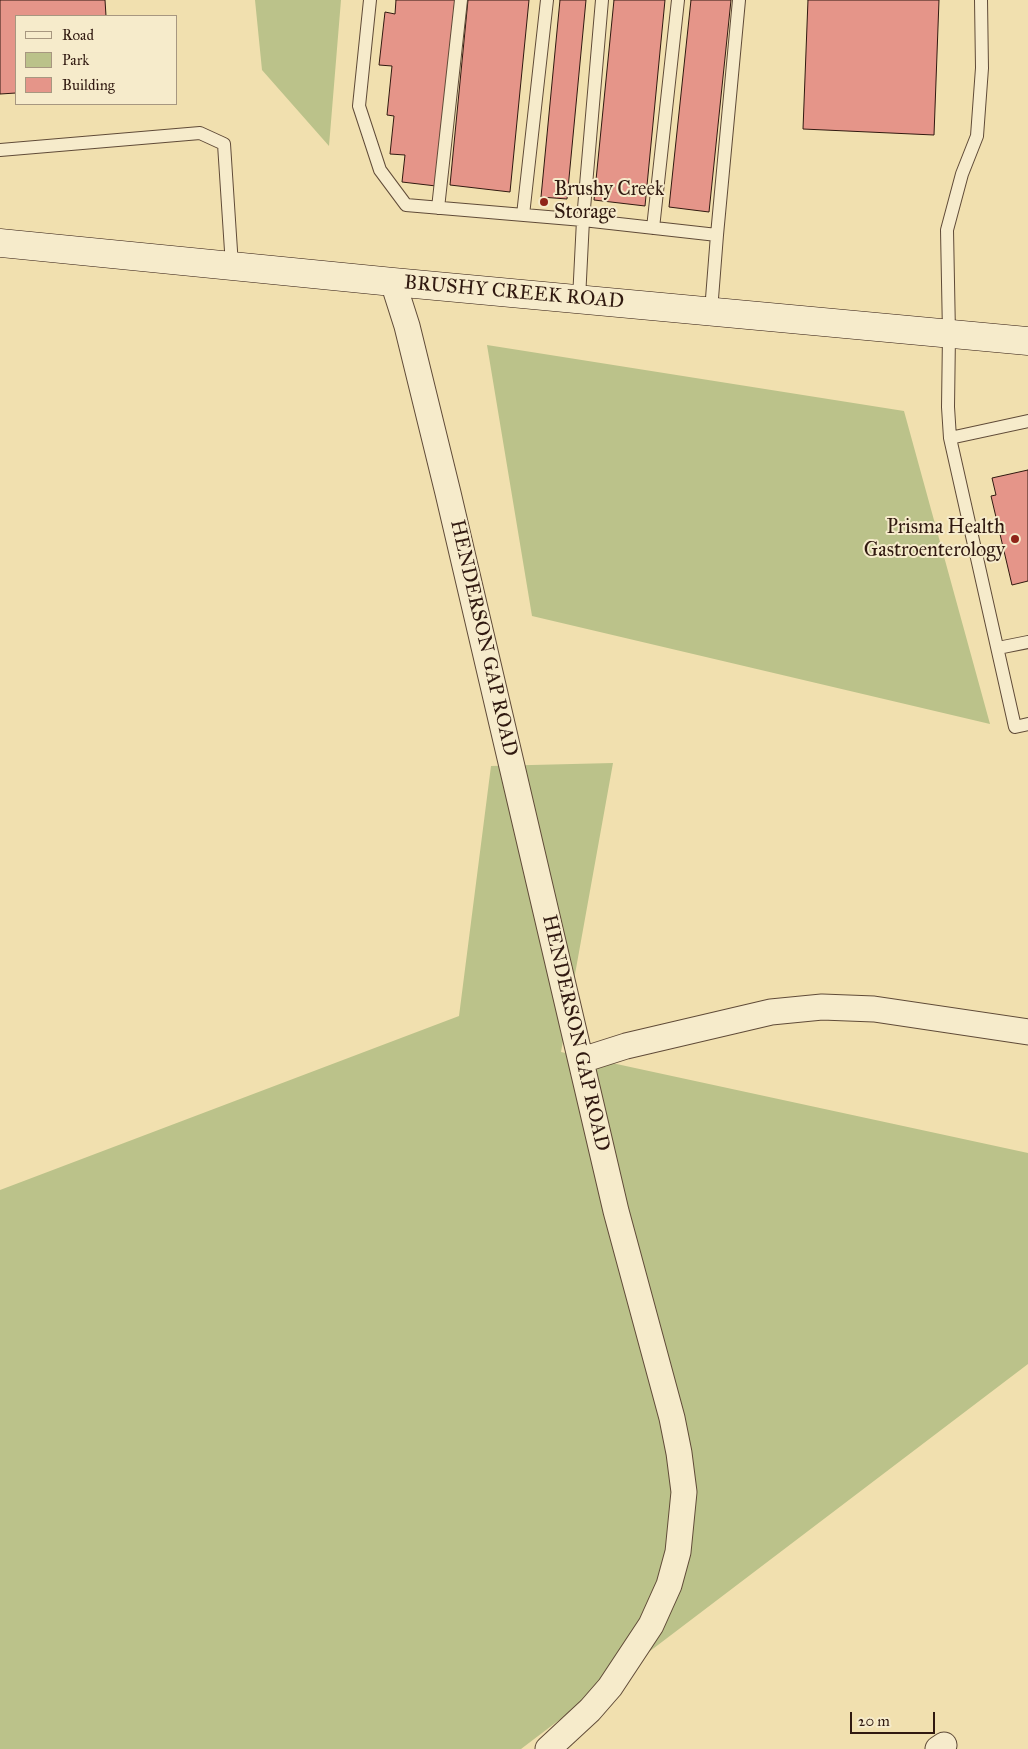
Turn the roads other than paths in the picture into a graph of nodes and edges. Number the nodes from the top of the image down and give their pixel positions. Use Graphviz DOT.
graph roads {
  1 [pos="370,0"];
  2 [pos="461,0"];
  3 [pos="547,0"];
  4 [pos="602,0"];
  5 [pos="678,0"];
  6 [pos="739,0"];
  7 [pos="981,0"];
  8 [pos="0,150"];
  9 [pos="438,208"];
  10 [pos="523,215"];
  11 [pos="583,220"];
  12 [pos="653,228"];
  13 [pos="717,235"];
  14 [pos="0,242"];
  15 [pos="232,266"];
  16 [pos="393,282"];
  17 [pos="579,299"];
  18 [pos="711,311"];
  19 [pos="949,334"];
  20 [pos="1028,341"];
  21 [pos="1028,421"];
  22 [pos="950,438"];
  23 [pos="1028,642"];
  24 [pos="998,648"];
  25 [pos="1028,724"];
  26 [pos="1028,1032"];
  27 [pos="582,1060"];
  28 [pos="548,1749"];
  1 -- 9 [label="lane"];
  2 -- 9 [label="lane"];
  3 -- 10 [label="lane"];
  4 -- 11 [label="lane"];
  5 -- 12 [label="lane"];
  6 -- 13 [label="lane"];
  7 -- 19 [label="lane"];
  8 -- 15 [label="lane"];
  9 -- 10 [label="lane"];
  10 -- 11 [label="lane"];
  11 -- 12 [label="lane"];
  11 -- 17 [label="lane"];
  12 -- 13 [label="lane"];
  13 -- 18 [label="lane"];
  14 -- 15 [label="main road, BRUSHY CREEK ROAD"];
  15 -- 16 [label="main road, BRUSHY CREEK ROAD"];
  16 -- 17 [label="main road, BRUSHY CREEK ROAD"];
  16 -- 27 [label="street, HENDERSON GAP ROAD"];
  17 -- 18 [label="main road, BRUSHY CREEK ROAD"];
  18 -- 19 [label="main road, BRUSHY CREEK ROAD"];
  19 -- 20 [label="main road, BRUSHY CREEK ROAD"];
  19 -- 22 [label="lane"];
  21 -- 22 [label="lane"];
  22 -- 24 [label="lane"];
  23 -- 24 [label="lane"];
  24 -- 25 [label="lane"];
  26 -- 27 [label="street"];
  27 -- 28 [label="street, HENDERSON GAP ROAD"];
}
